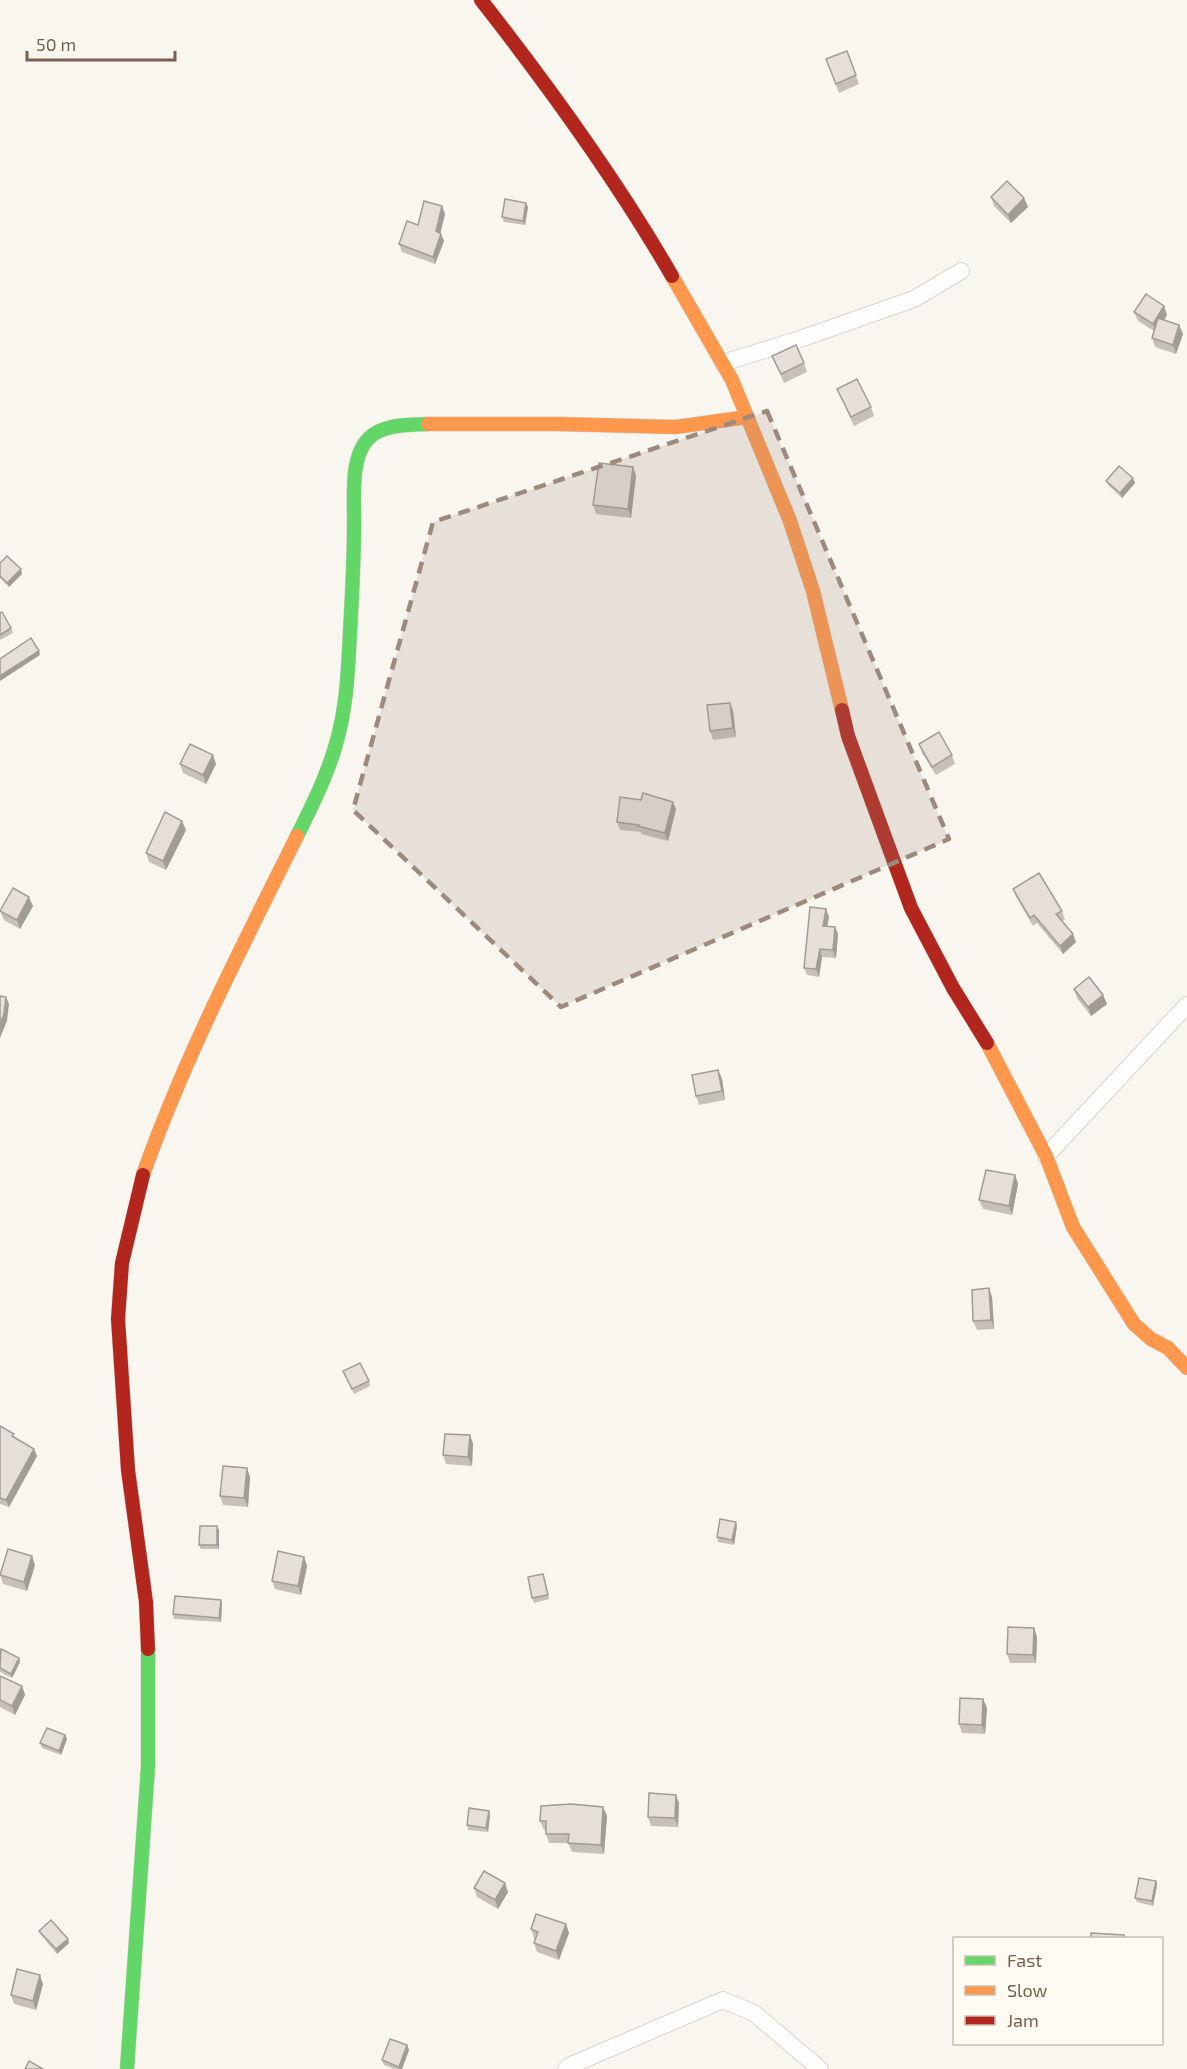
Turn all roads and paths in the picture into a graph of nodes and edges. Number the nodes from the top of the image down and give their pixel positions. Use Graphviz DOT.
graph roads {
  1 [pos="481,0"];
  2 [pos="961,271"];
  3 [pos="723,363"];
  4 [pos="747,417"];
  5 [pos="1187,1005"];
  6 [pos="1046,1156"];
  7 [pos="1187,1368"];
  8 [pos="127,2069"];
  9 [pos="566,2069"];
  10 [pos="820,2069"];
  1 -- 3 [label="street"];
  2 -- 3 [label="street"];
  3 -- 4 [label="street"];
  4 -- 6 [label="street"];
  4 -- 8 [label="street"];
  5 -- 6 [label="street"];
  6 -- 7 [label="street"];
  9 -- 10 [label="street"];
}
